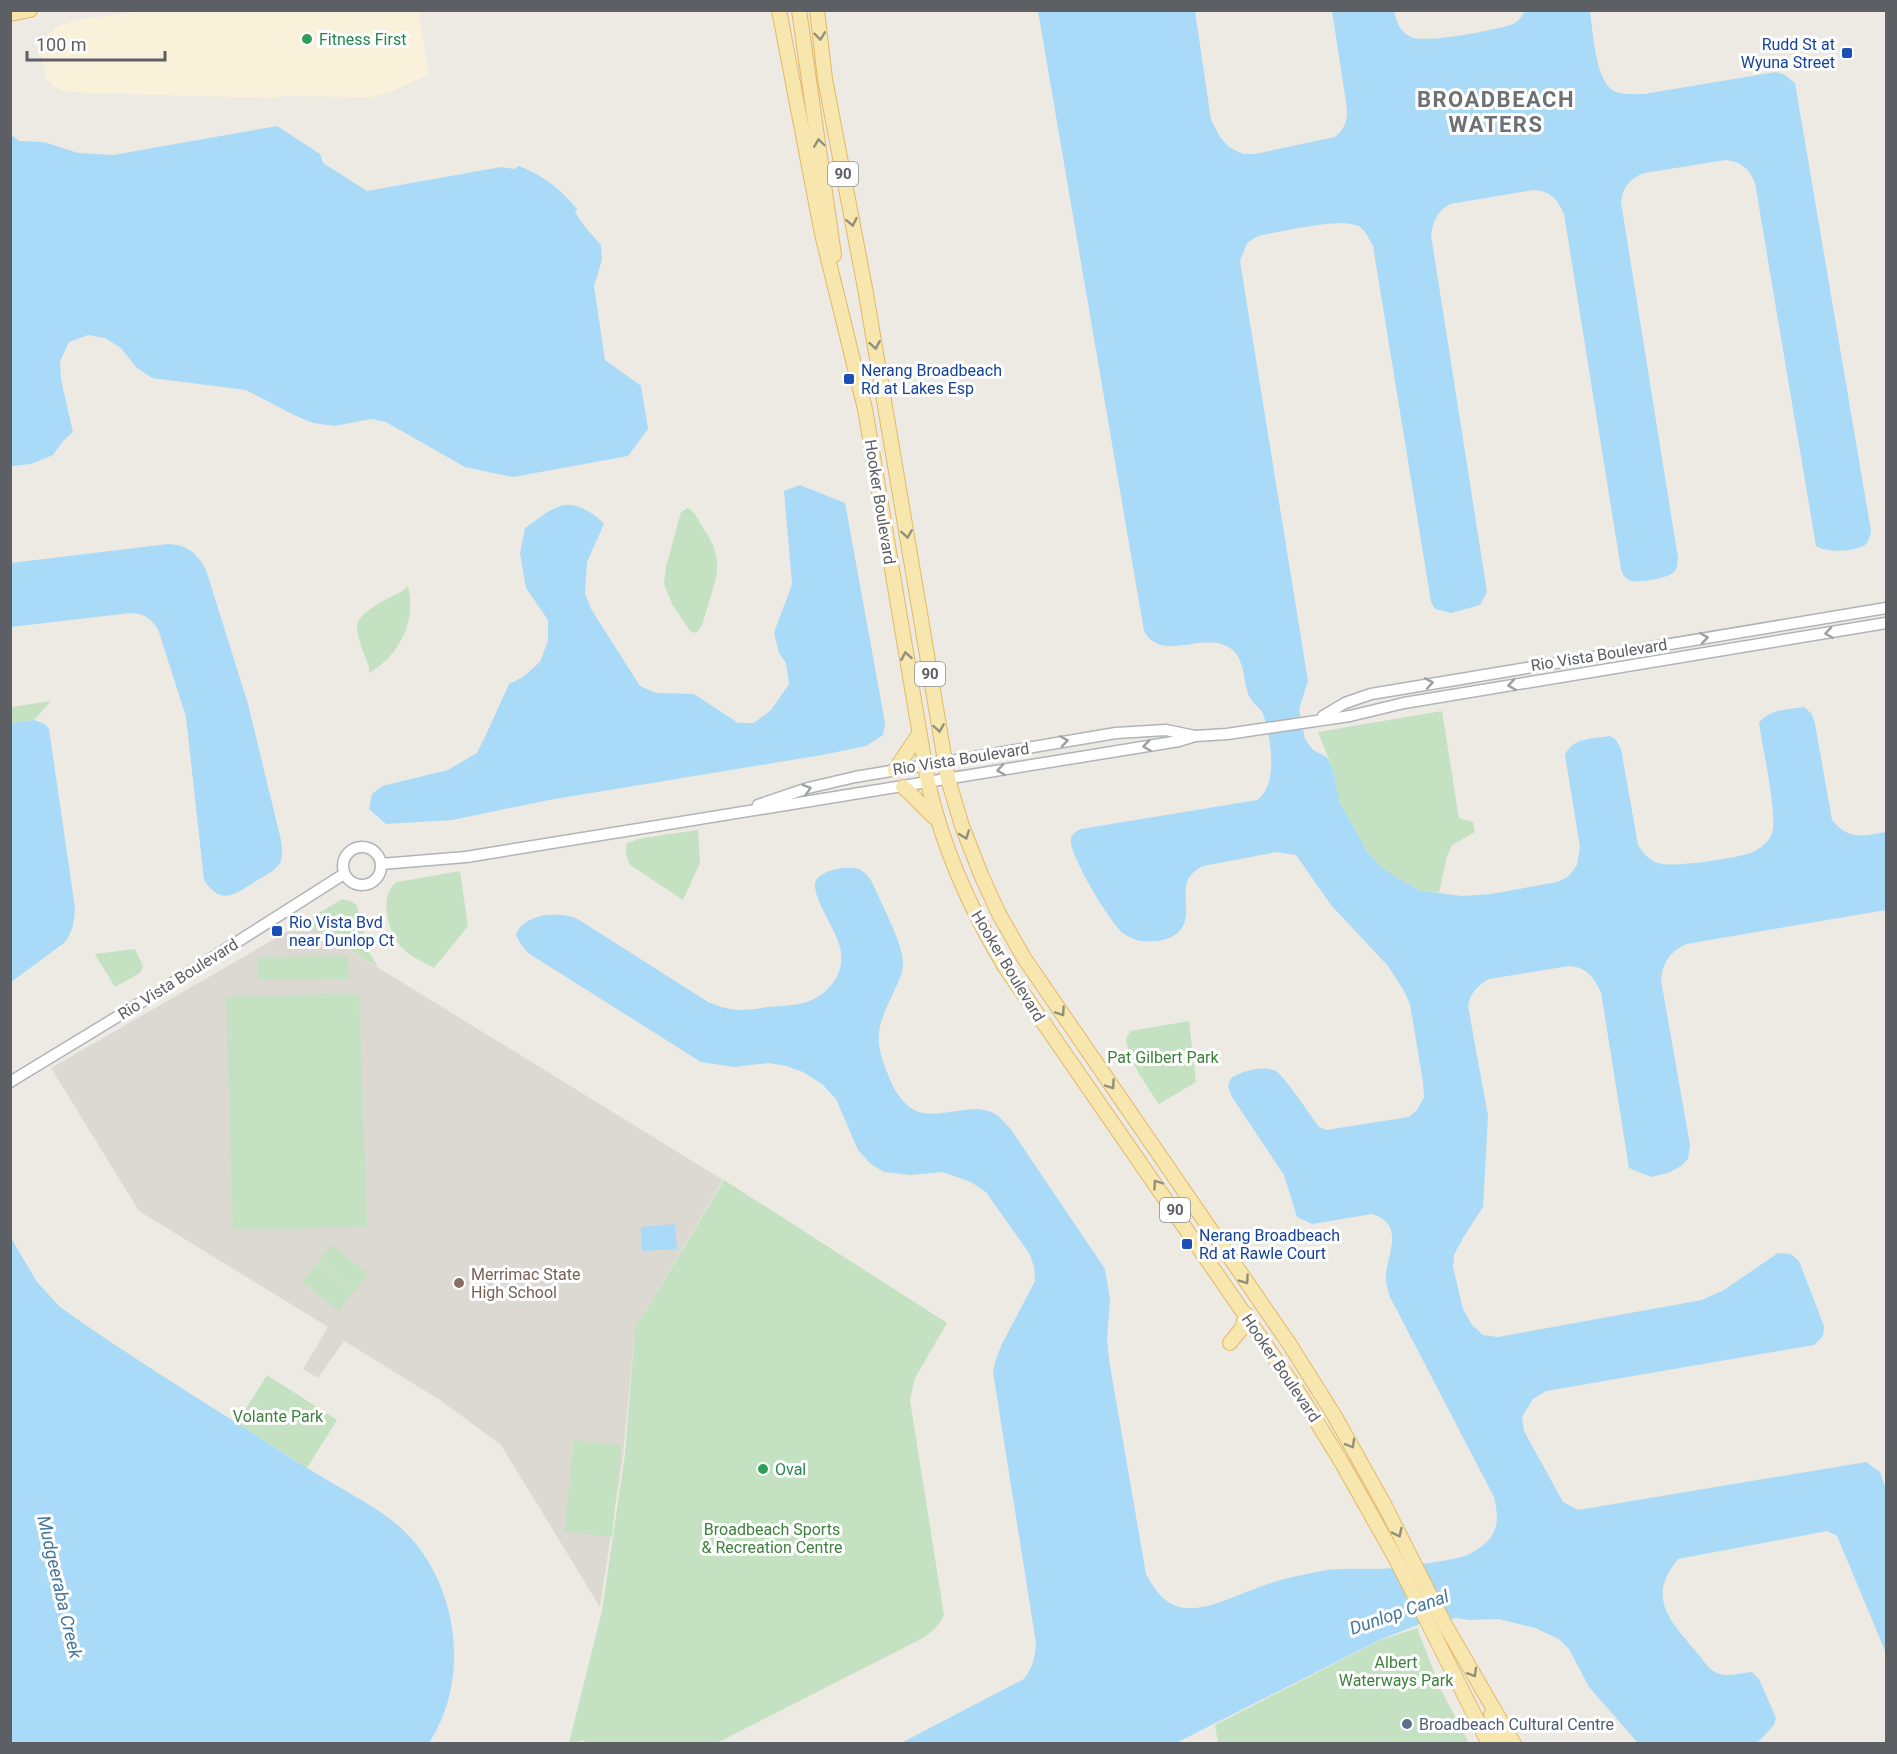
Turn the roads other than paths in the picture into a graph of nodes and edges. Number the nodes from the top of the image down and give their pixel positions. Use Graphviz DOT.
graph roads {
  1 [pos="30,10"];
  2 [pos="770,10"];
  3 [pos="779,10"];
  4 [pos="799,10"];
  5 [pos="817,10"];
  6 [pos="10,14"];
  7 [pos="791,70"];
  8 [pos="838,305"];
  9 [pos="894,457"];
  10 [pos="873,462"];
  11 [pos="1887,608"];
  12 [pos="1887,623"];
  13 [pos="1316,720"];
  14 [pos="919,734"];
  15 [pos="1195,736"];
  16 [pos="945,761"];
  17 [pos="924,764"];
  18 [pos="895,770"];
  19 [pos="948,779"];
  20 [pos="928,783"];
  21 [pos="903,787"];
  22 [pos="732,813"];
  23 [pos="938,820"];
  24 [pos="381,864"];
  25 [pos="344,874"];
  26 [pos="10,1082"];
  27 [pos="1246,1314"];
  28 [pos="1261,1336"];
  29 [pos="1438,1626"];
  30 [pos="1486,1695"];
  31 [pos="1490,1743"];
  32 [pos="1503,1743"];
  33 [pos="1514,1743"];
  1 -- 6 [label="main road"];
  2 -- 7 [label="main road"];
  3 -- 7 [label="main road, Hooker Boulevard / 90"];
  8 -- 4 [label="main road, one-way"];
  5 -- 9 [label="main road, Hooker Boulevard / 90, one-way"];
  7 -- 8 [label="main road, Hooker Boulevard / 90"];
  8 -- 10 [label="main road, Hooker Boulevard / 90"];
  9 -- 10 [label="main road"];
  9 -- 16 [label="main road, Hooker Boulevard / 90, one-way"];
  14 -- 10 [label="main road, Hooker Boulevard / 90, one-way"];
  13 -- 11 [label="street, Rio Vista Boulevard, one-way"];
  12 -- 13 [label="street, Rio Vista Boulevard, one-way"];
  13 -- 15 [label="street, Rio Vista Boulevard"];
  14 -- 17 [label="main road, Hooker Boulevard / 90"];
  14 -- 18 [label="main road"];
  16 -- 15 [label="street, Rio Vista Boulevard, one-way"];
  15 -- 19 [label="street, Rio Vista Boulevard, one-way"];
  16 -- 17 [label="street, Rio Vista Boulevard"];
  16 -- 19 [label="main road, Hooker Boulevard / 90"];
  17 -- 18 [label="street, Rio Vista Boulevard"];
  17 -- 20 [label="main road, Hooker Boulevard / 90"];
  22 -- 18 [label="street, Rio Vista Boulevard, one-way"];
  19 -- 20 [label="street, Rio Vista Boulevard"];
  19 -- 29 [label="main road, Hooker Boulevard / 90, one-way"];
  20 -- 21 [label="street, Rio Vista Boulevard"];
  20 -- 23 [label="main road, Hooker Boulevard / 90"];
  21 -- 22 [label="street, Rio Vista Boulevard"];
  21 -- 23 [label="main road"];
  22 -- 24 [label="street, Rio Vista Boulevard"];
  27 -- 23 [label="main road, Hooker Boulevard / 90, one-way"];
  24 -- 25 [label="street"];
  24 -- 25 [label="street"];
  25 -- 26 [label="street, Rio Vista Boulevard"];
  27 -- 28 [label="main road, Hooker Boulevard / 90"];
  27 -- 28 [label="main road"];
  28 -- 29 [label="main road, Hooker Boulevard / 90"];
  29 -- 30 [label="main road, Hooker Boulevard / 90, one-way"];
  29 -- 31 [label="main road, Hooker Boulevard / 90"];
  30 -- 32 [label="main road"];
  30 -- 33 [label="main road, Hooker Boulevard / 90"];
}
